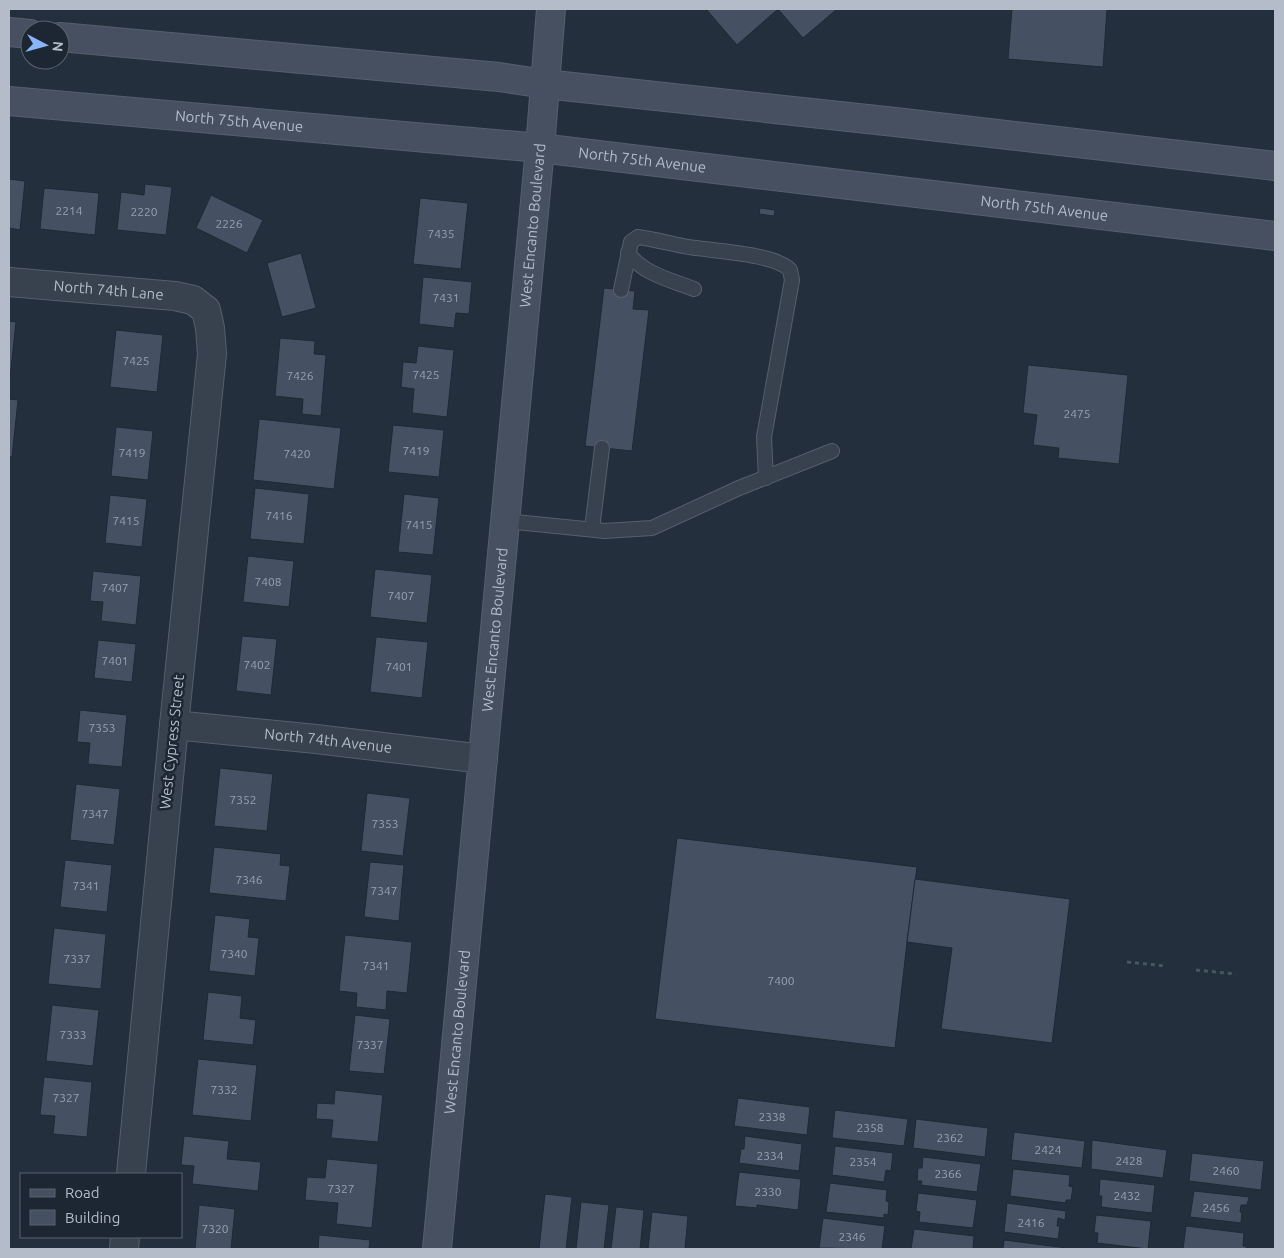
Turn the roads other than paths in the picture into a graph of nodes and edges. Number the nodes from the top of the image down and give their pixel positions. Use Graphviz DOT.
graph roads {
  1 [pos="551,9"];
  2 [pos="70,37"];
  3 [pos="545,84"];
  4 [pos="9,100"];
  5 [pos="540,148"];
  6 [pos="1275,166"];
  7 [pos="1275,236"];
  8 [pos="628,253"];
  9 [pos="9,282"];
  10 [pos="694,289"];
  11 [pos="621,290"];
  12 [pos="206,310"];
  13 [pos="602,448"];
  14 [pos="832,452"];
  15 [pos="766,478"];
  16 [pos="505,521"];
  17 [pos="592,529"];
  18 [pos="174,725"];
  19 [pos="483,759"];
  20 [pos="131,1173"];
  21 [pos="437,1249"];
  1 -- 3 [label="main road, West Encanto Boulevard"];
  2 -- 3 [label="main road"];
  3 -- 5 [label="main road, West Encanto Boulevard"];
  3 -- 6 [label="main road"];
  4 -- 5 [label="main road, North 75th Avenue"];
  5 -- 7 [label="main road, North 75th Avenue"];
  5 -- 16 [label="main road, West Encanto Boulevard"];
  8 -- 10 [label="lane"];
  8 -- 11 [label="lane"];
  8 -- 15 [label="lane"];
  9 -- 12 [label="street, North 74th Lane"];
  12 -- 18 [label="street, West Cypress Street"];
  13 -- 17 [label="lane"];
  14 -- 15 [label="lane"];
  15 -- 17 [label="lane"];
  16 -- 17 [label="lane"];
  16 -- 19 [label="main road, West Encanto Boulevard"];
  18 -- 19 [label="street, North 74th Avenue"];
  18 -- 20 [label="street, West Cypress Street"];
  19 -- 21 [label="main road, West Encanto Boulevard"];
}
